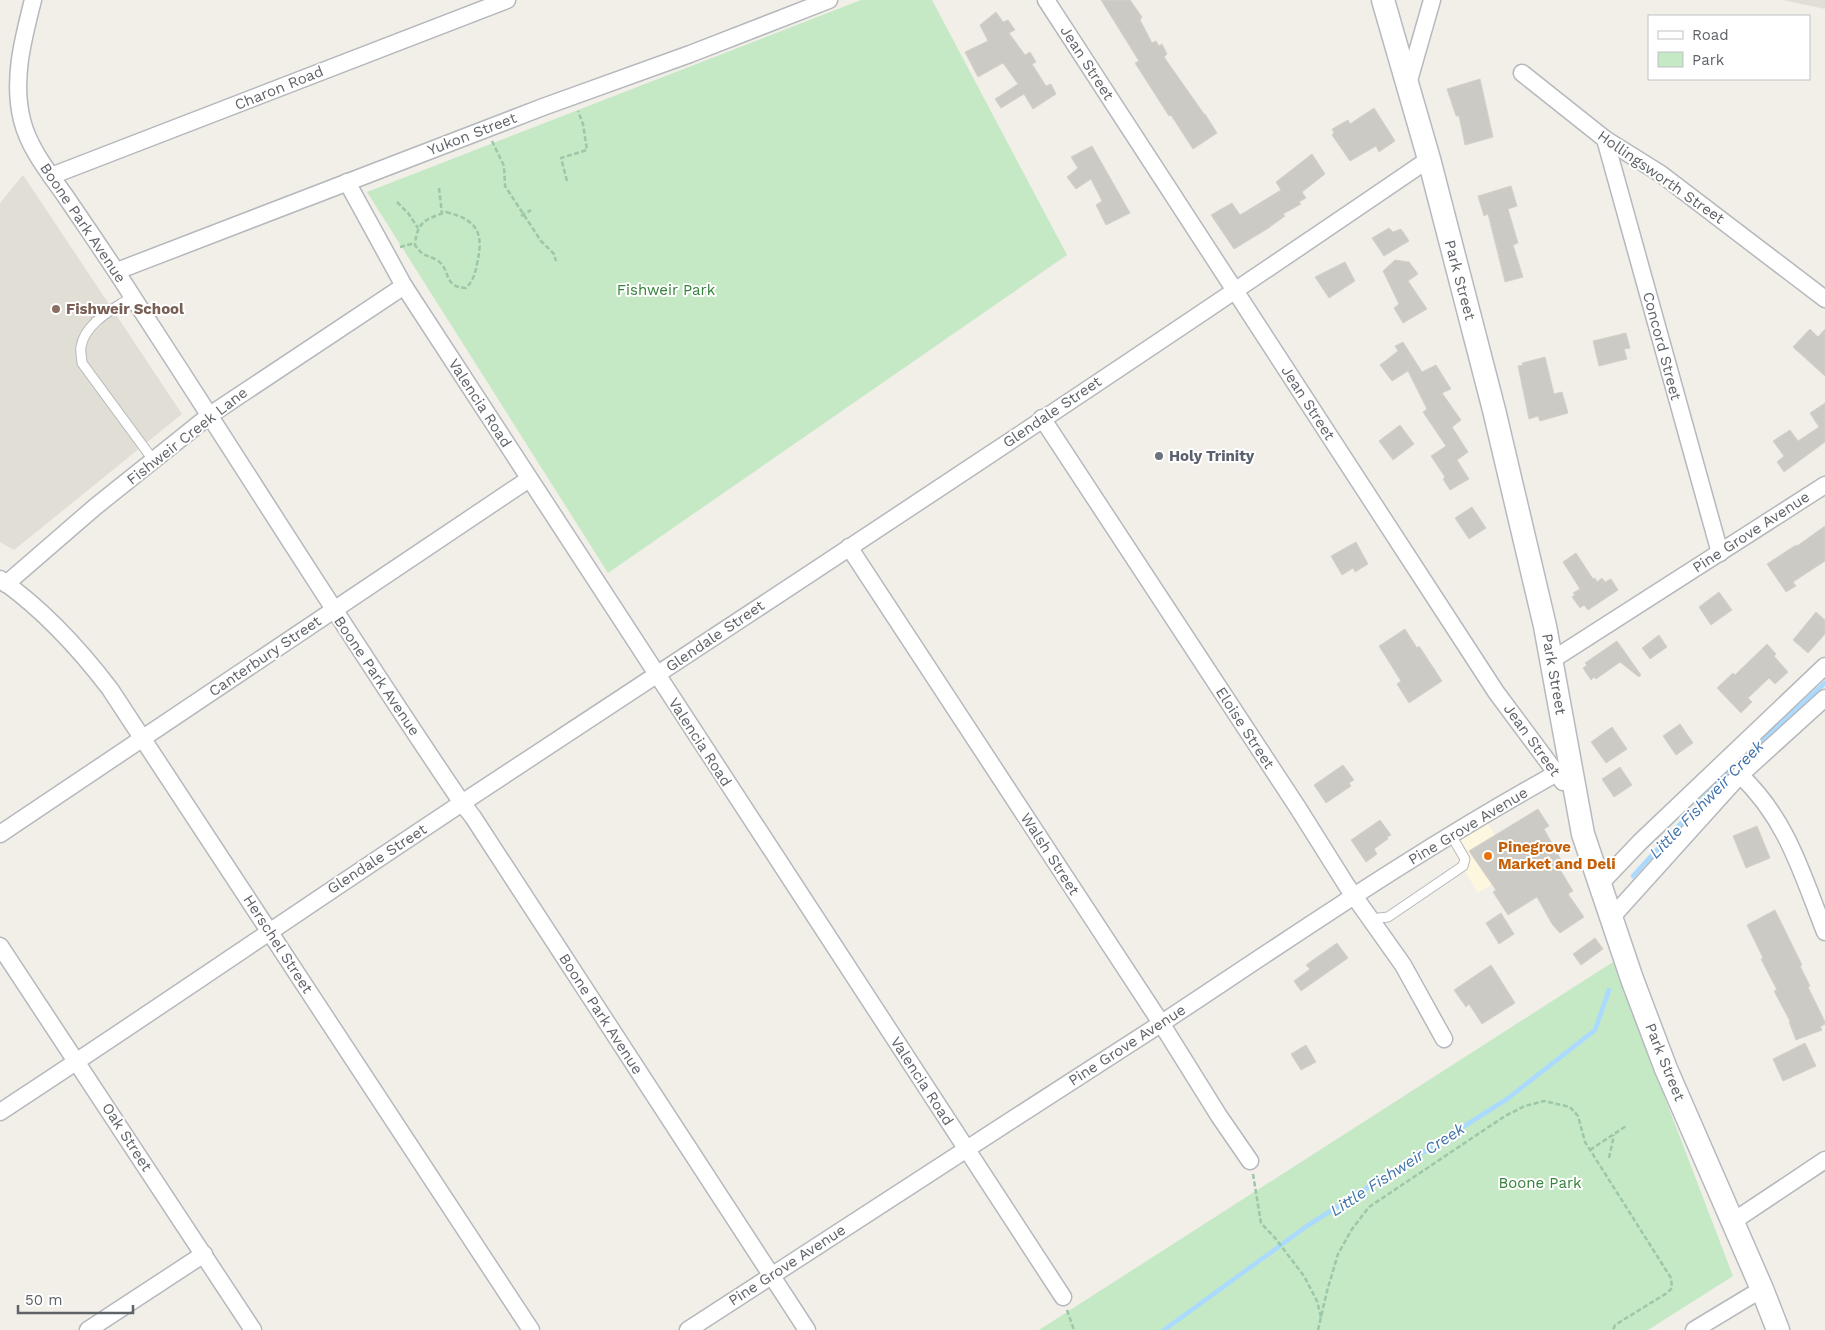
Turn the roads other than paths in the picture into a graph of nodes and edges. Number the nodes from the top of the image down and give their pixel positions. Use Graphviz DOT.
graph roads {
  1 [pos="33,0"];
  2 [pos="506,0"];
  3 [pos="829,0"];
  4 [pos="1046,0"];
  5 [pos="1383,0"];
  6 [pos="1432,0"];
  7 [pos="1522,73"];
  8 [pos="1408,84"];
  9 [pos="1605,139"];
  10 [pos="1429,158"];
  11 [pos="51,176"];
  12 [pos="347,182"];
  13 [pos="117,271"];
  14 [pos="404,286"];
  15 [pos="1236,291"];
  16 [pos="133,296"];
  17 [pos="1825,299"];
  18 [pos="210,415"];
  19 [pos="1042,418"];
  20 [pos="154,461"];
  21 [pos="529,479"];
  22 [pos="1825,484"];
  23 [pos="849,547"];
  24 [pos="1720,553"];
  25 [pos="3,581"];
  26 [pos="334,610"];
  27 [pos="1552,660"];
  28 [pos="1825,666"];
  29 [pos="656,676"];
  30 [pos="1825,698"];
  31 [pos="144,737"];
  32 [pos="1563,770"];
  33 [pos="1740,776"];
  34 [pos="462,803"];
  35 [pos="0,834"];
  36 [pos="1451,835"];
  37 [pos="1600,884"];
  38 [pos="1354,896"];
  39 [pos="1612,917"];
  40 [pos="1370,918"];
  41 [pos="269,931"];
  42 [pos="1825,932"];
  43 [pos="0,946"];
  44 [pos="1161,1023"];
  45 [pos="1444,1039"];
  46 [pos="78,1062"];
  47 [pos="0,1112"];
  48 [pos="967,1150"];
  49 [pos="1825,1160"];
  50 [pos="1250,1161"];
  51 [pos="1732,1222"];
  52 [pos="204,1254"];
  53 [pos="771,1275"];
  54 [pos="1762,1289"];
  55 [pos="1063,1297"];
  56 [pos="88,1330"];
  57 [pos="253,1330"];
  58 [pos="531,1330"];
  59 [pos="688,1330"];
  60 [pos="807,1330"];
  61 [pos="1694,1330"];
  62 [pos="1778,1330"];
  1 -- 11 [label="street, Boone Park Avenue"];
  2 -- 11 [label="street, Charon Road"];
  3 -- 12 [label="street, Yukon Street"];
  4 -- 15 [label="street, Jean Street"];
  5 -- 8 [label="street, Park Street"];
  6 -- 8 [label="street"];
  7 -- 9 [label="street, Hollingsworth Street"];
  8 -- 10 [label="street, Park Street"];
  9 -- 17 [label="street, Hollingsworth Street"];
  9 -- 24 [label="street, Concord Street"];
  10 -- 15 [label="street, Glendale Street"];
  10 -- 27 [label="street, Park Street"];
  11 -- 13 [label="street, Boone Park Avenue"];
  12 -- 13 [label="street, Yukon Street"];
  12 -- 14 [label="street, Valencia Road"];
  13 -- 16 [label="street, Boone Park Avenue"];
  14 -- 18 [label="street, Fishweir Creek Lane"];
  14 -- 21 [label="street, Valencia Road"];
  15 -- 19 [label="street, Glendale Street"];
  15 -- 32 [label="street, Jean Street"];
  16 -- 18 [label="street, Boone Park Avenue"];
  16 -- 20 [label="lane"];
  18 -- 20 [label="street, Fishweir Creek Lane"];
  18 -- 26 [label="street, Boone Park Avenue"];
  19 -- 23 [label="street, Glendale Street"];
  19 -- 38 [label="street, Eloise Street"];
  20 -- 25 [label="street, Fishweir Creek Lane"];
  21 -- 26 [label="street, Canterbury Street"];
  21 -- 29 [label="street, Valencia Road"];
  22 -- 24 [label="street, Pine Grove Avenue"];
  23 -- 29 [label="street, Glendale Street"];
  23 -- 44 [label="street, Walsh Street"];
  24 -- 27 [label="street, Pine Grove Avenue"];
  25 -- 31 [label="street, Herschel Street"];
  26 -- 31 [label="street, Canterbury Street"];
  26 -- 34 [label="street, Boone Park Avenue"];
  27 -- 32 [label="street, Park Street"];
  28 -- 37 [label="street"];
  29 -- 34 [label="street, Glendale Street"];
  29 -- 48 [label="street, Valencia Road"];
  30 -- 33 [label="street"];
  31 -- 35 [label="street, Canterbury Street"];
  31 -- 41 [label="street, Herschel Street"];
  32 -- 36 [label="street, Pine Grove Avenue"];
  32 -- 37 [label="street, Park Street"];
  33 -- 39 [label="street"];
  33 -- 42 [label="street"];
  34 -- 41 [label="street, Glendale Street"];
  34 -- 53 [label="street, Boone Park Avenue"];
  36 -- 38 [label="street, Pine Grove Avenue"];
  36 -- 40 [label="lane"];
  37 -- 39 [label="street, Park Street"];
  38 -- 40 [label="street, Eloise Street"];
  38 -- 44 [label="street, Pine Grove Avenue"];
  39 -- 51 [label="street, Park Street"];
  40 -- 45 [label="street, Eloise Street"];
  41 -- 46 [label="street, Glendale Street"];
  41 -- 58 [label="street, Herschel Street"];
  43 -- 46 [label="street, Oak Street"];
  44 -- 48 [label="street, Pine Grove Avenue"];
  44 -- 50 [label="street, Walsh Street"];
  46 -- 47 [label="street, Glendale Street"];
  46 -- 52 [label="street, Oak Street"];
  48 -- 53 [label="street, Pine Grove Avenue"];
  48 -- 55 [label="street, Valencia Road"];
  49 -- 51 [label="street"];
  51 -- 54 [label="street, Park Street"];
  52 -- 56 [label="street"];
  52 -- 57 [label="street, Oak Street"];
  53 -- 59 [label="street, Pine Grove Avenue"];
  53 -- 60 [label="street, Boone Park Avenue"];
  54 -- 61 [label="street"];
  54 -- 62 [label="street, Park Street"];
}
